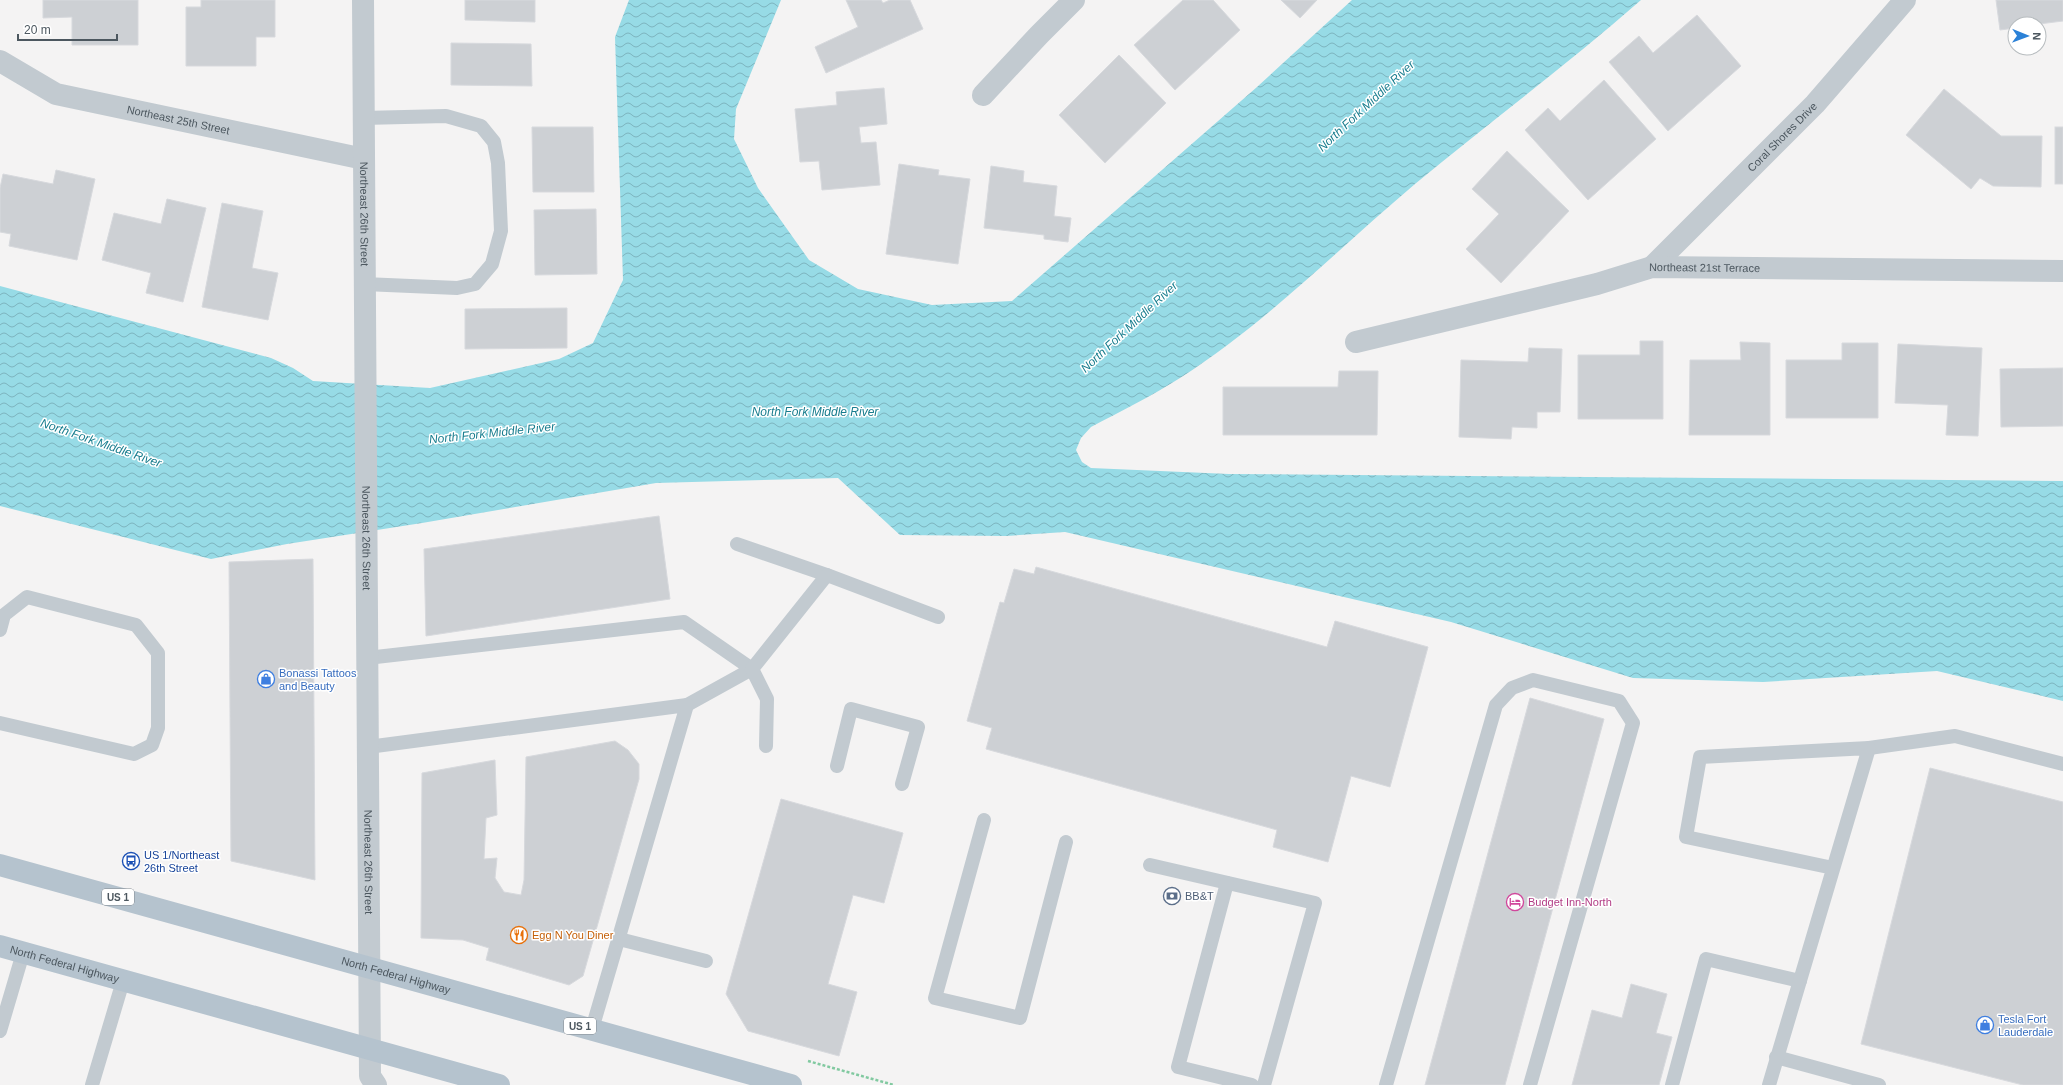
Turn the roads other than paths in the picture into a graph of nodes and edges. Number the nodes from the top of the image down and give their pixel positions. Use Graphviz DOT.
graph roads {
  1 [pos="363,0"];
  2 [pos="1074,0"];
  3 [pos="1906,0"];
  4 [pos="0,61"];
  5 [pos="983,95"];
  6 [pos="363,118"];
  7 [pos="364,159"];
  8 [pos="1652,267"];
  9 [pos="2063,271"];
  10 [pos="364,284"];
  11 [pos="1356,342"];
  12 [pos="737,544"];
  13 [pos="827,575"];
  14 [pos="938,617"];
  15 [pos="0,630"];
  16 [pos="368,658"];
  17 [pos="752,669"];
  18 [pos="687,706"];
  19 [pos="0,723"];
  20 [pos="766,746"];
  21 [pos="368,747"];
  22 [pos="1869,748"];
  23 [pos="2063,764"];
  24 [pos="837,766"];
  25 [pos="902,784"];
  26 [pos="984,820"];
  27 [pos="1066,842"];
  28 [pos="0,865"];
  29 [pos="1150,866"];
  30 [pos="1833,868"];
  31 [pos="1227,883"];
  32 [pos="619,939"];
  33 [pos="0,946"];
  34 [pos="23,953"];
  35 [pos="706,961"];
  36 [pos="369,967"];
  37 [pos="123,981"];
  38 [pos="1800,981"];
  39 [pos="592,1029"];
  40 [pos="0,1031"];
  41 [pos="371,1049"];
  42 [pos="1776,1056"];
  43 [pos="369,1082"];
  44 [pos="92,1085"];
  45 [pos="499,1085"];
  46 [pos="791,1085"];
  47 [pos="1252,1085"];
  48 [pos="1264,1085"];
  49 [pos="1386,1085"];
  50 [pos="1530,1085"];
  51 [pos="1672,1085"];
  52 [pos="1769,1085"];
  53 [pos="1879,1085"];
  1 -- 6 [label="street, Northeast 26th Street"];
  2 -- 5 [label="street"];
  3 -- 8 [label="street, Coral Shores Drive"];
  4 -- 7 [label="street, Northeast 25th Street"];
  6 -- 7 [label="street, Northeast 26th Street"];
  6 -- 10 [label="lane"];
  7 -- 10 [label="street, Northeast 26th Street"];
  8 -- 9 [label="street, Northeast 21st Terrace"];
  8 -- 11 [label="street, Northeast 21st Terrace"];
  10 -- 16 [label="street, Northeast 26th Street"];
  12 -- 13 [label="lane"];
  13 -- 14 [label="lane"];
  13 -- 17 [label="lane"];
  15 -- 19 [label="lane"];
  16 -- 17 [label="lane"];
  16 -- 21 [label="street, Northeast 26th Street"];
  17 -- 18 [label="lane"];
  17 -- 20 [label="lane"];
  18 -- 21 [label="lane"];
  18 -- 32 [label="lane"];
  21 -- 36 [label="street, Northeast 26th Street"];
  22 -- 23 [label="lane"];
  22 -- 30 [label="lane"];
  22 -- 30 [label="lane"];
  24 -- 25 [label="lane"];
  26 -- 27 [label="lane"];
  28 -- 36 [label="main road, North Federal Highway / US 1"];
  29 -- 31 [label="lane"];
  30 -- 38 [label="lane"];
  31 -- 47 [label="lane"];
  31 -- 48 [label="lane"];
  32 -- 35 [label="lane"];
  32 -- 39 [label="lane"];
  33 -- 34 [label="main road, North Federal Highway"];
  34 -- 37 [label="main road, North Federal Highway"];
  34 -- 40 [label="lane"];
  36 -- 39 [label="main road, North Federal Highway / US 1"];
  36 -- 41 [label="street, Northeast 26th Street"];
  37 -- 41 [label="main road, North Federal Highway"];
  37 -- 44 [label="lane"];
  38 -- 42 [label="lane"];
  38 -- 51 [label="lane"];
  39 -- 46 [label="main road, North Federal Highway / US 1"];
  41 -- 43 [label="street, Northeast 26th Street"];
  41 -- 45 [label="main road, North Federal Highway"];
  42 -- 52 [label="lane"];
  42 -- 53 [label="lane"];
  49 -- 50 [label="lane"];
}
